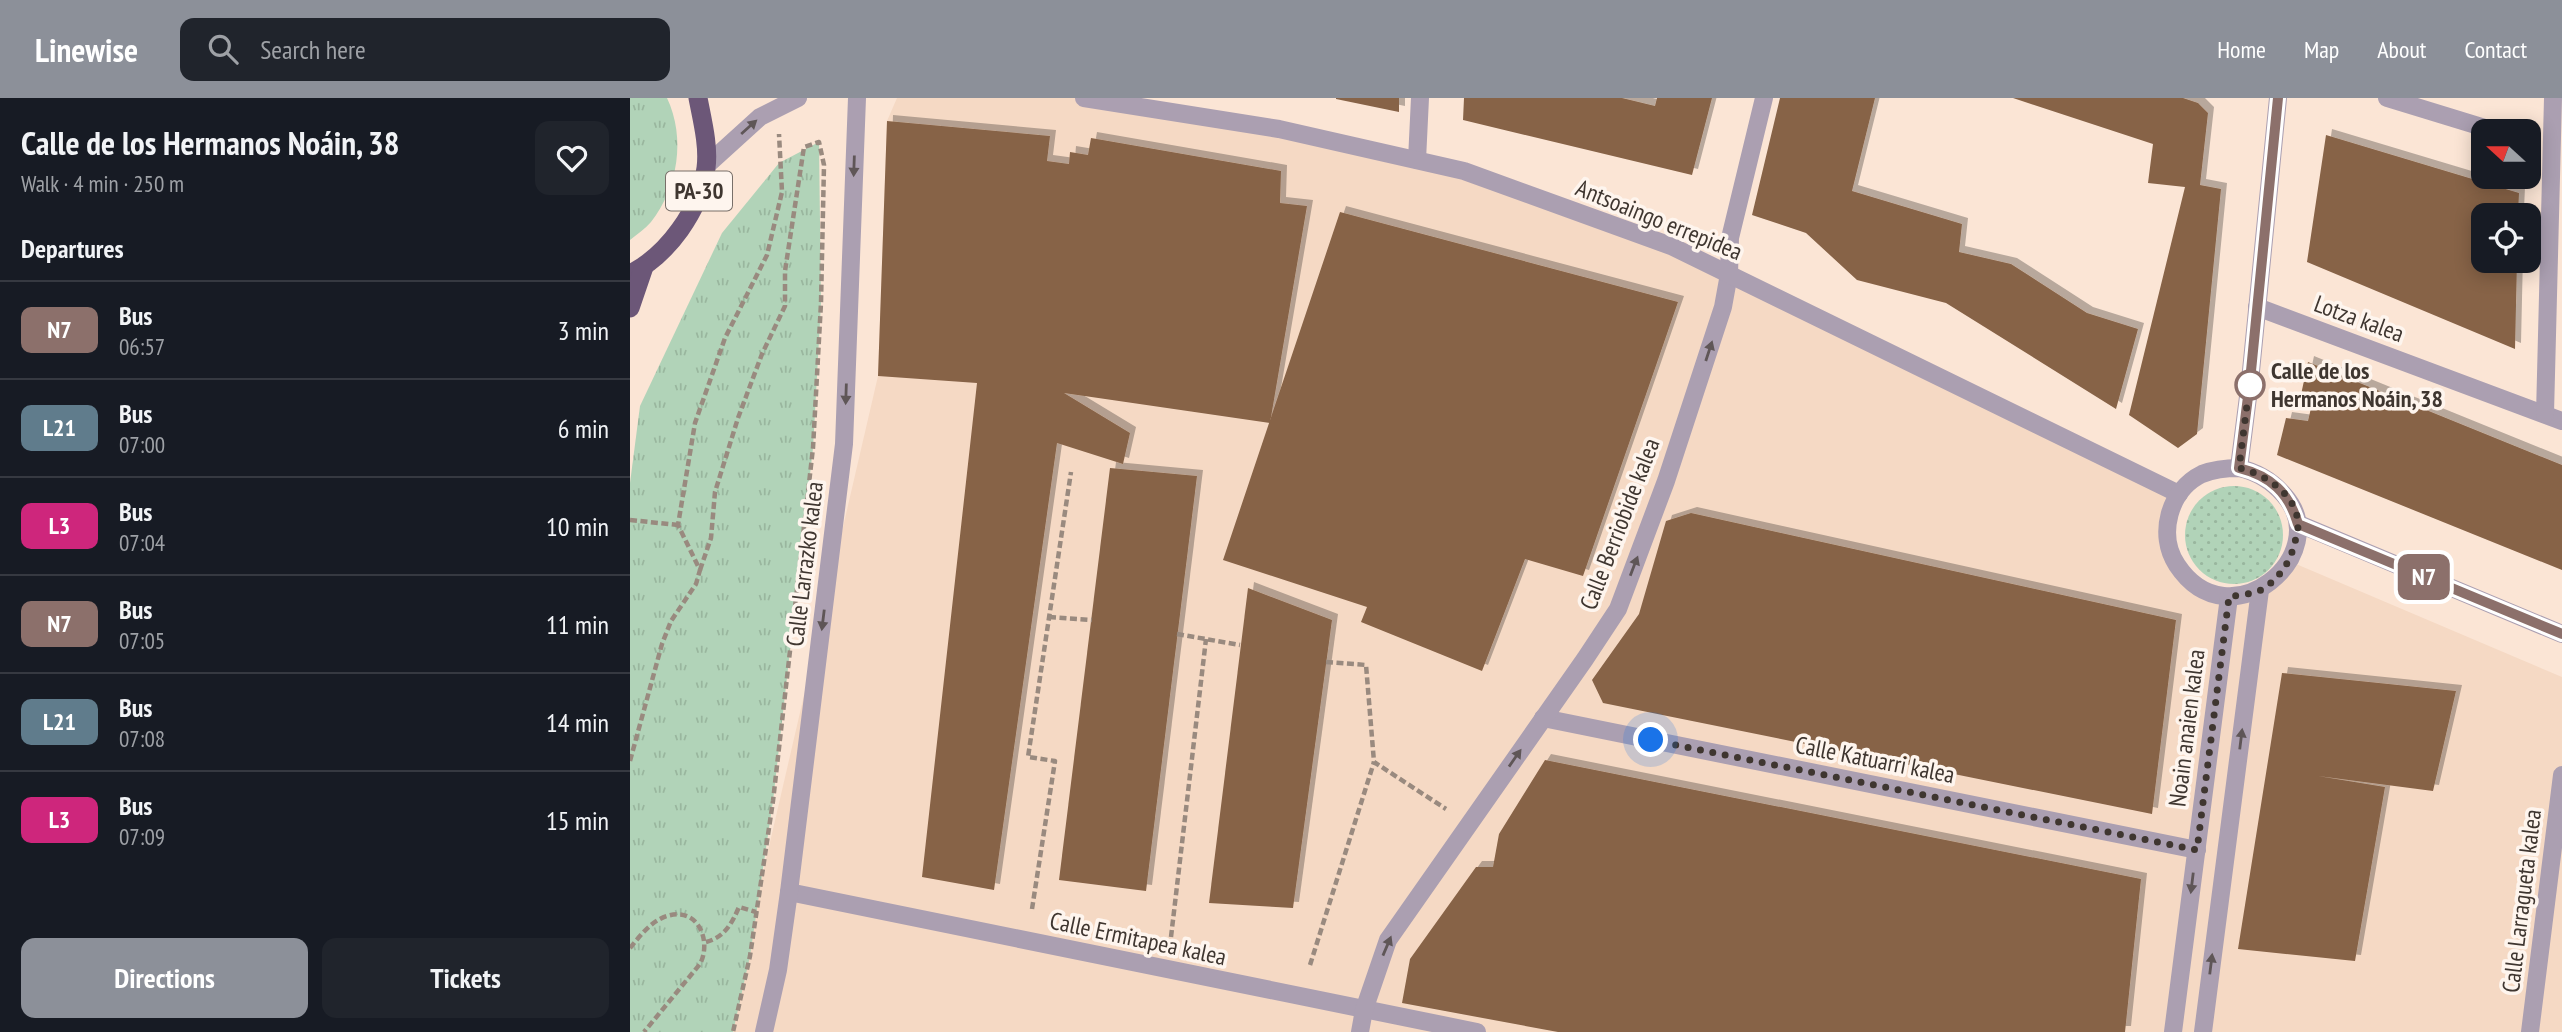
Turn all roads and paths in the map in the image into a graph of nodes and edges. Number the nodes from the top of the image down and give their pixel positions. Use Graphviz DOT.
graph roads {
  1 [pos="698,98"];
  2 [pos="798,98"];
  3 [pos="857,98"];
  4 [pos="1084,98"];
  5 [pos="1420,98"];
  6 [pos="1764,98"];
  7 [pos="2278,98"];
  8 [pos="2387,98"];
  9 [pos="2553,98"];
  10 [pos="1139,102"];
  11 [pos="2471,124"];
  12 [pos="1417,160"];
  13 [pos="779,163"];
  14 [pos="706,165"];
  15 [pos="637,271"];
  16 [pos="1728,274"];
  17 [pos="2257,307"];
  18 [pos="630,308"];
  19 [pos="2545,414"];
  20 [pos="2562,421"];
  21 [pos="2239,468"];
  22 [pos="1071,472"];
  23 [pos="2179,494"];
  24 [pos="630,520"];
  25 [pos="2298,524"];
  26 [pos="678,525"];
  27 [pos="700,570"];
  28 [pos="2260,590"];
  29 [pos="2229,597"];
  30 [pos="1049,617"];
  31 [pos="1091,620"];
  32 [pos="1177,634"];
  33 [pos="2562,634"];
  34 [pos="1206,639"];
  35 [pos="1240,645"];
  36 [pos="1326,662"];
  37 [pos="1544,718"];
  38 [pos="630,761"];
  39 [pos="1374,762"];
  40 [pos="2562,775"];
  41 [pos="1446,809"];
  42 [pos="2197,850"];
  43 [pos="789,892"];
  44 [pos="1032,909"];
  45 [pos="757,912"];
  46 [pos="1171,937"];
  47 [pos="706,942"];
  48 [pos="630,948"];
  49 [pos="1310,965"];
  50 [pos="1364,1010"];
  51 [pos="644,1032"];
  52 [pos="733,1032"];
  53 [pos="764,1032"];
  54 [pos="1360,1032"];
  55 [pos="1477,1032"];
  56 [pos="2173,1032"];
  57 [pos="2203,1032"];
  58 [pos="2530,1032"];
  1 -- 14 [label="highway, PA-30"];
  14 -- 2 [label="street, one-way"];
  3 -- 43 [label="street, Calle Larrazko kalea, one-way"];
  4 -- 10 [label="street, Antsoaingo errepidea"];
  5 -- 12 [label="street"];
  6 -- 16 [label="street, Calle Berriobide kalea"];
  7 -- 17 [label="street"];
  8 -- 11 [label="street"];
  9 -- 19 [label="street"];
  10 -- 12 [label="street, Antsoaingo errepidea"];
  12 -- 16 [label="street, Antsoaingo errepidea"];
  13 -- 26 [label="path"];
  14 -- 15 [label="highway, PA-30"];
  15 -- 18 [label="highway, PA-30"];
  16 -- 23 [label="street, Antsoaingo errepidea"];
  37 -- 16 [label="street, Calle Berriobide kalea, one-way"];
  17 -- 19 [label="street, Lotza kalea"];
  17 -- 21 [label="street"];
  19 -- 20 [label="street, Lotza kalea"];
  21 -- 23 [label="street"];
  21 -- 25 [label="street"];
  22 -- 30 [label="path"];
  23 -- 29 [label="street"];
  24 -- 26 [label="path"];
  25 -- 28 [label="street"];
  25 -- 33 [label="street"];
  26 -- 27 [label="path"];
  27 -- 38 [label="path"];
  27 -- 45 [label="path"];
  28 -- 29 [label="street"];
  57 -- 28 [label="street, one-way"];
  29 -- 42 [label="street, Noain anaien kalea"];
  30 -- 31 [label="path"];
  30 -- 44 [label="path"];
  32 -- 34 [label="path"];
  34 -- 35 [label="path"];
  34 -- 46 [label="path"];
  36 -- 39 [label="path"];
  37 -- 42 [label="street, Calle Katuarri kalea"];
  50 -- 37 [label="street, Calle Berriobide kalea, one-way"];
  39 -- 41 [label="path"];
  39 -- 49 [label="path"];
  40 -- 58 [label="street, Calle Larragueta kalea"];
  42 -- 56 [label="street, Noain anaien kalea, one-way"];
  43 -- 50 [label="street, Calle Ermitapea kalea"];
  43 -- 53 [label="street, Calle Larrazko kalea"];
  45 -- 47 [label="path"];
  45 -- 52 [label="path"];
  47 -- 48 [label="path"];
  47 -- 51 [label="path"];
  50 -- 54 [label="street, Calle Berriobide kalea"];
  50 -- 55 [label="street, Calle Ermitapea kalea"];
}
